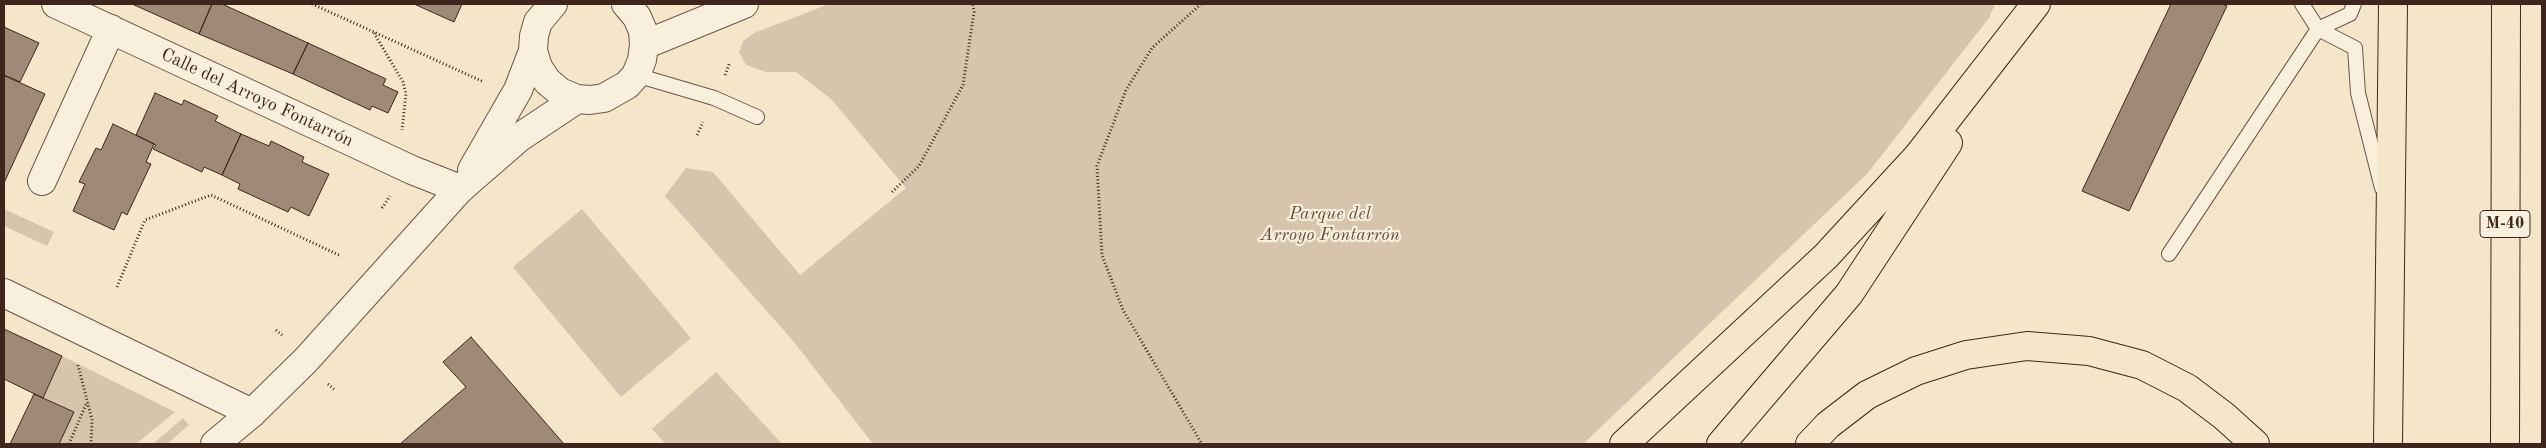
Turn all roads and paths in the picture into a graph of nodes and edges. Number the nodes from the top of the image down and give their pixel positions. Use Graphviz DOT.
graph roads {
  1 [pos="56,4"];
  2 [pos="312,4"];
  3 [pos="626,4"];
  4 [pos="744,4"];
  5 [pos="973,4"];
  6 [pos="1201,4"];
  7 [pos="2038,4"];
  8 [pos="2302,4"];
  9 [pos="2354,4"];
  10 [pos="2393,4"];
  11 [pos="2506,4"];
  12 [pos="542,10"];
  13 [pos="2318,28"];
  14 [pos="111,29"];
  15 [pos="373,31"];
  16 [pos="644,45"];
  17 [pos="534,52"];
  18 [pos="730,62"];
  19 [pos="636,75"];
  20 [pos="725,76"];
  21 [pos="485,82"];
  22 [pos="577,99"];
  23 [pos="706,117"];
  24 [pos="757,117"];
  25 [pos="697,135"];
  26 [pos="401,136"];
  27 [pos="42,181"];
  28 [pos="460,189"];
  29 [pos="892,192"];
  30 [pos="390,195"];
  31 [pos="382,208"];
  32 [pos="2391,223"];
  33 [pos="2169,254"];
  34 [pos="340,256"];
  35 [pos="116,287"];
  36 [pos="4,293"];
  37 [pos="276,330"];
  38 [pos="284,336"];
  39 [pos="76,355"];
  40 [pos="328,383"];
  41 [pos="336,390"];
  42 [pos="87,402"];
  43 [pos="252,413"];
  44 [pos="69,444"];
  45 [pos="91,444"];
  46 [pos="215,444"];
  47 [pos="1202,444"];
  48 [pos="1624,444"];
  49 [pos="1721,444"];
  50 [pos="1810,444"];
  51 [pos="2255,444"];
  52 [pos="2388,444"];
  53 [pos="2505,444"];
  1 -- 14 [label="street, Calle del Arroyo Fontarrón"];
  2 -- 15 [label="path"];
  3 -- 16 [label="street"];
  4 -- 16 [label="street"];
  5 -- 29 [label="path"];
  6 -- 47 [label="path"];
  7 -- 48 [label="highway"];
  7 -- 49 [label="highway"];
  8 -- 13 [label="lane"];
  9 -- 13 [label="lane"];
  10 -- 32 [label="highway"];
  11 -- 53 [label="highway, M-40"];
  12 -- 17 [label="street"];
  13 -- 32 [label="lane"];
  13 -- 33 [label="lane"];
  14 -- 27 [label="street"];
  14 -- 28 [label="street, Calle del Arroyo Fontarrón"];
  15 -- 21 [label="path"];
  15 -- 26 [label="path"];
  16 -- 19 [label="street"];
  17 -- 22 [label="street"];
  17 -- 28 [label="street"];
  18 -- 20 [label="path"];
  19 -- 22 [label="street"];
  19 -- 24 [label="lane"];
  22 -- 28 [label="street"];
  23 -- 25 [label="path"];
  28 -- 43 [label="street"];
  30 -- 31 [label="path"];
  32 -- 52 [label="highway"];
  34 -- 35 [label="path"];
  36 -- 43 [label="street"];
  37 -- 38 [label="path"];
  39 -- 42 [label="path"];
  40 -- 41 [label="path"];
  42 -- 44 [label="path"];
  42 -- 45 [label="path"];
  43 -- 46 [label="street"];
  50 -- 51 [label="highway"];
}
